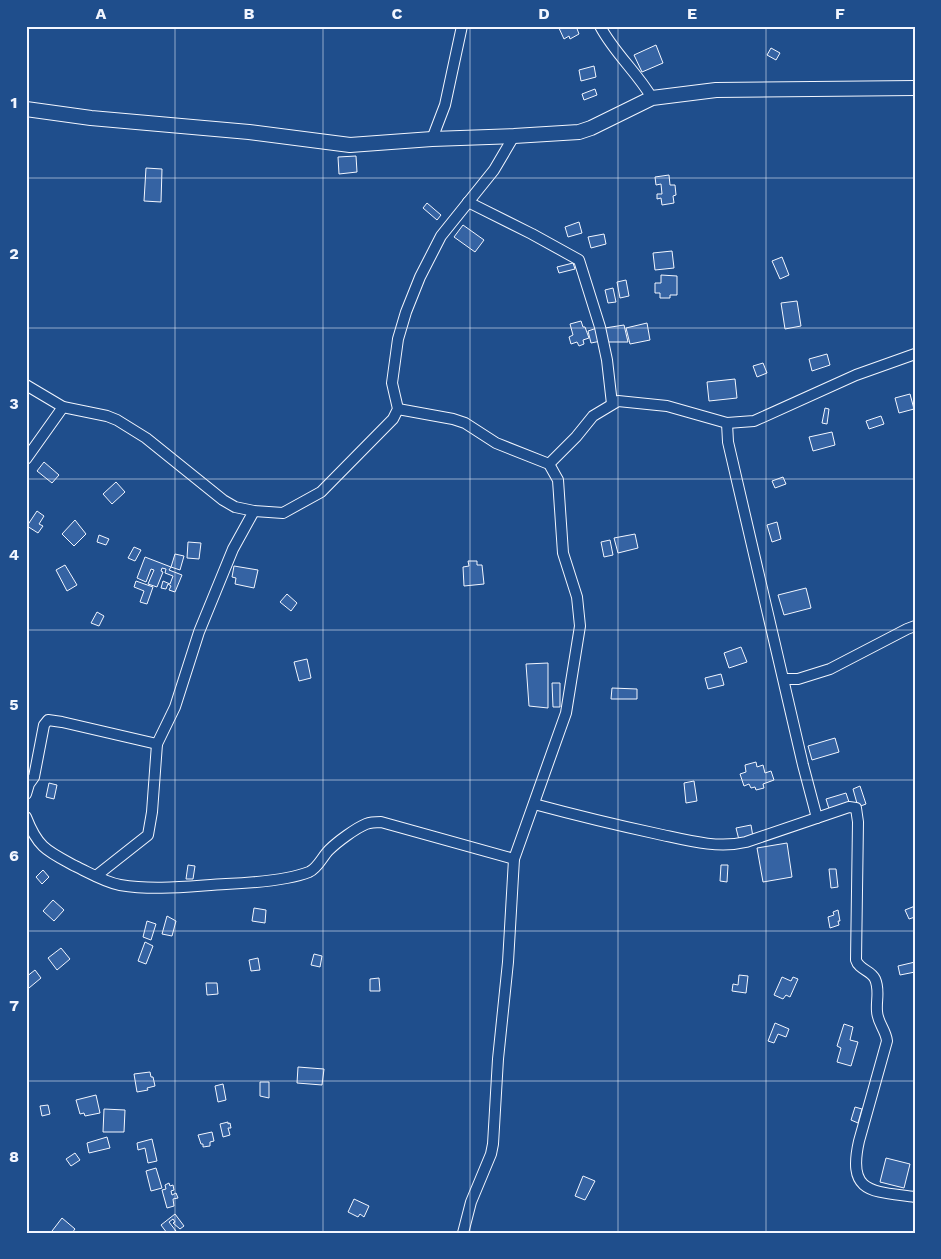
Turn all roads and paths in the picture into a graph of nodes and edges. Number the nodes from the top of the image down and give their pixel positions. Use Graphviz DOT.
graph roads {
  1 [pos="462,26"];
  2 [pos="600,26"];
  3 [pos="915,88"];
  4 [pos="652,98"];
  5 [pos="26,109"];
  6 [pos="514,136"];
  7 [pos="432,139"];
  8 [pos="468,202"];
  9 [pos="915,354"];
  10 [pos="26,384"];
  11 [pos="612,404"];
  12 [pos="63,407"];
  13 [pos="398,409"];
  14 [pos="727,423"];
  15 [pos="26,459"];
  16 [pos="548,464"];
  17 [pos="254,511"];
  18 [pos="915,626"];
  19 [pos="784,679"];
  20 [pos="157,744"];
  21 [pos="26,794"];
  22 [pos="534,804"];
  23 [pos="26,817"];
  24 [pos="817,818"];
  25 [pos="514,859"];
  26 [pos="96,876"];
  27 [pos="915,1196"];
  28 [pos="463,1233"];
  1 -- 7 [label="street"];
  2 -- 4 [label="street"];
  3 -- 4 [label="main road"];
  4 -- 6 [label="main road"];
  5 -- 7 [label="main road"];
  6 -- 7 [label="main road"];
  6 -- 8 [label="street"];
  8 -- 11 [label="street"];
  8 -- 13 [label="street"];
  9 -- 14 [label="street"];
  10 -- 12 [label="street"];
  11 -- 14 [label="street"];
  11 -- 16 [label="street"];
  12 -- 15 [label="street"];
  12 -- 17 [label="street"];
  13 -- 16 [label="street"];
  13 -- 17 [label="street"];
  14 -- 19 [label="street"];
  16 -- 22 [label="street"];
  17 -- 20 [label="street"];
  18 -- 19 [label="street"];
  19 -- 24 [label="street"];
  20 -- 21 [label="street"];
  20 -- 26 [label="street"];
  22 -- 24 [label="street"];
  22 -- 25 [label="street"];
  23 -- 26 [label="street"];
  24 -- 27 [label="street"];
  25 -- 26 [label="street"];
  25 -- 28 [label="street"];
}
